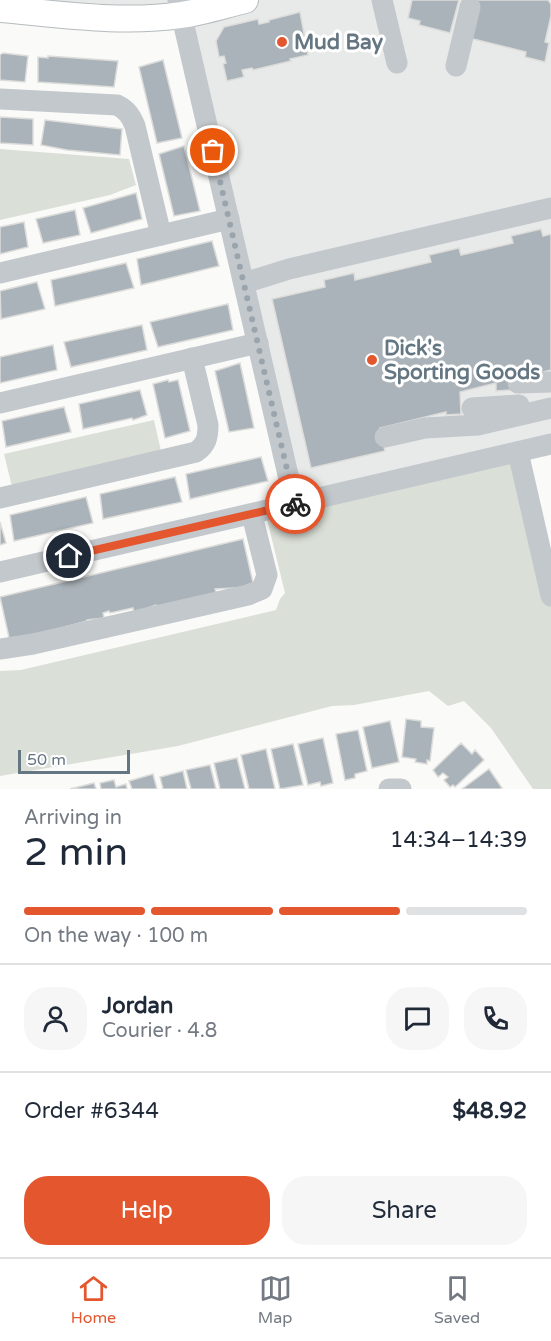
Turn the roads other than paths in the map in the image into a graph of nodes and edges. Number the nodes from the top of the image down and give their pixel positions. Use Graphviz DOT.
graph roads {
  1 [pos="245,0"];
  2 [pos="382,0"];
  3 [pos="470,7"];
  4 [pos="180,8"];
  5 [pos="0,9"];
  6 [pos="397,63"];
  7 [pos="456,66"];
  8 [pos="0,99"];
  9 [pos="551,208"];
  10 [pos="229,219"];
  11 [pos="161,235"];
  12 [pos="0,273"];
  13 [pos="244,283"];
  14 [pos="258,343"];
  15 [pos="192,358"];
  16 [pos="551,382"];
  17 [pos="518,383"];
  18 [pos="0,403"];
  19 [pos="472,408"];
  20 [pos="542,410"];
  21 [pos="385,437"];
  22 [pos="551,444"];
  23 [pos="518,452"];
  24 [pos="0,498"];
  25 [pos="295,505"];
  26 [pos="252,514"];
  27 [pos="0,572"];
  28 [pos="551,596"];
  29 [pos="0,649"];
  30 [pos="389,789"];
  31 [pos="401,789"];
  1 -- 4 [label="main road"];
  2 -- 6 [label="street"];
  3 -- 7 [label="street"];
  4 -- 5 [label="main road"];
  4 -- 10 [label="street"];
  8 -- 11 [label="street"];
  9 -- 13 [label="street"];
  10 -- 11 [label="street"];
  10 -- 13 [label="street"];
  11 -- 12 [label="street"];
  13 -- 14 [label="street"];
  14 -- 15 [label="street"];
  14 -- 25 [label="street"];
  15 -- 18 [label="street"];
  15 -- 24 [label="street"];
  16 -- 17 [label="street"];
  19 -- 20 [label="street"];
  20 -- 21 [label="street"];
  22 -- 23 [label="street"];
  23 -- 25 [label="street"];
  23 -- 28 [label="street"];
  25 -- 26 [label="street"];
  26 -- 27 [label="street"];
  26 -- 29 [label="street"];
  30 -- 31 [label="street"];
}
